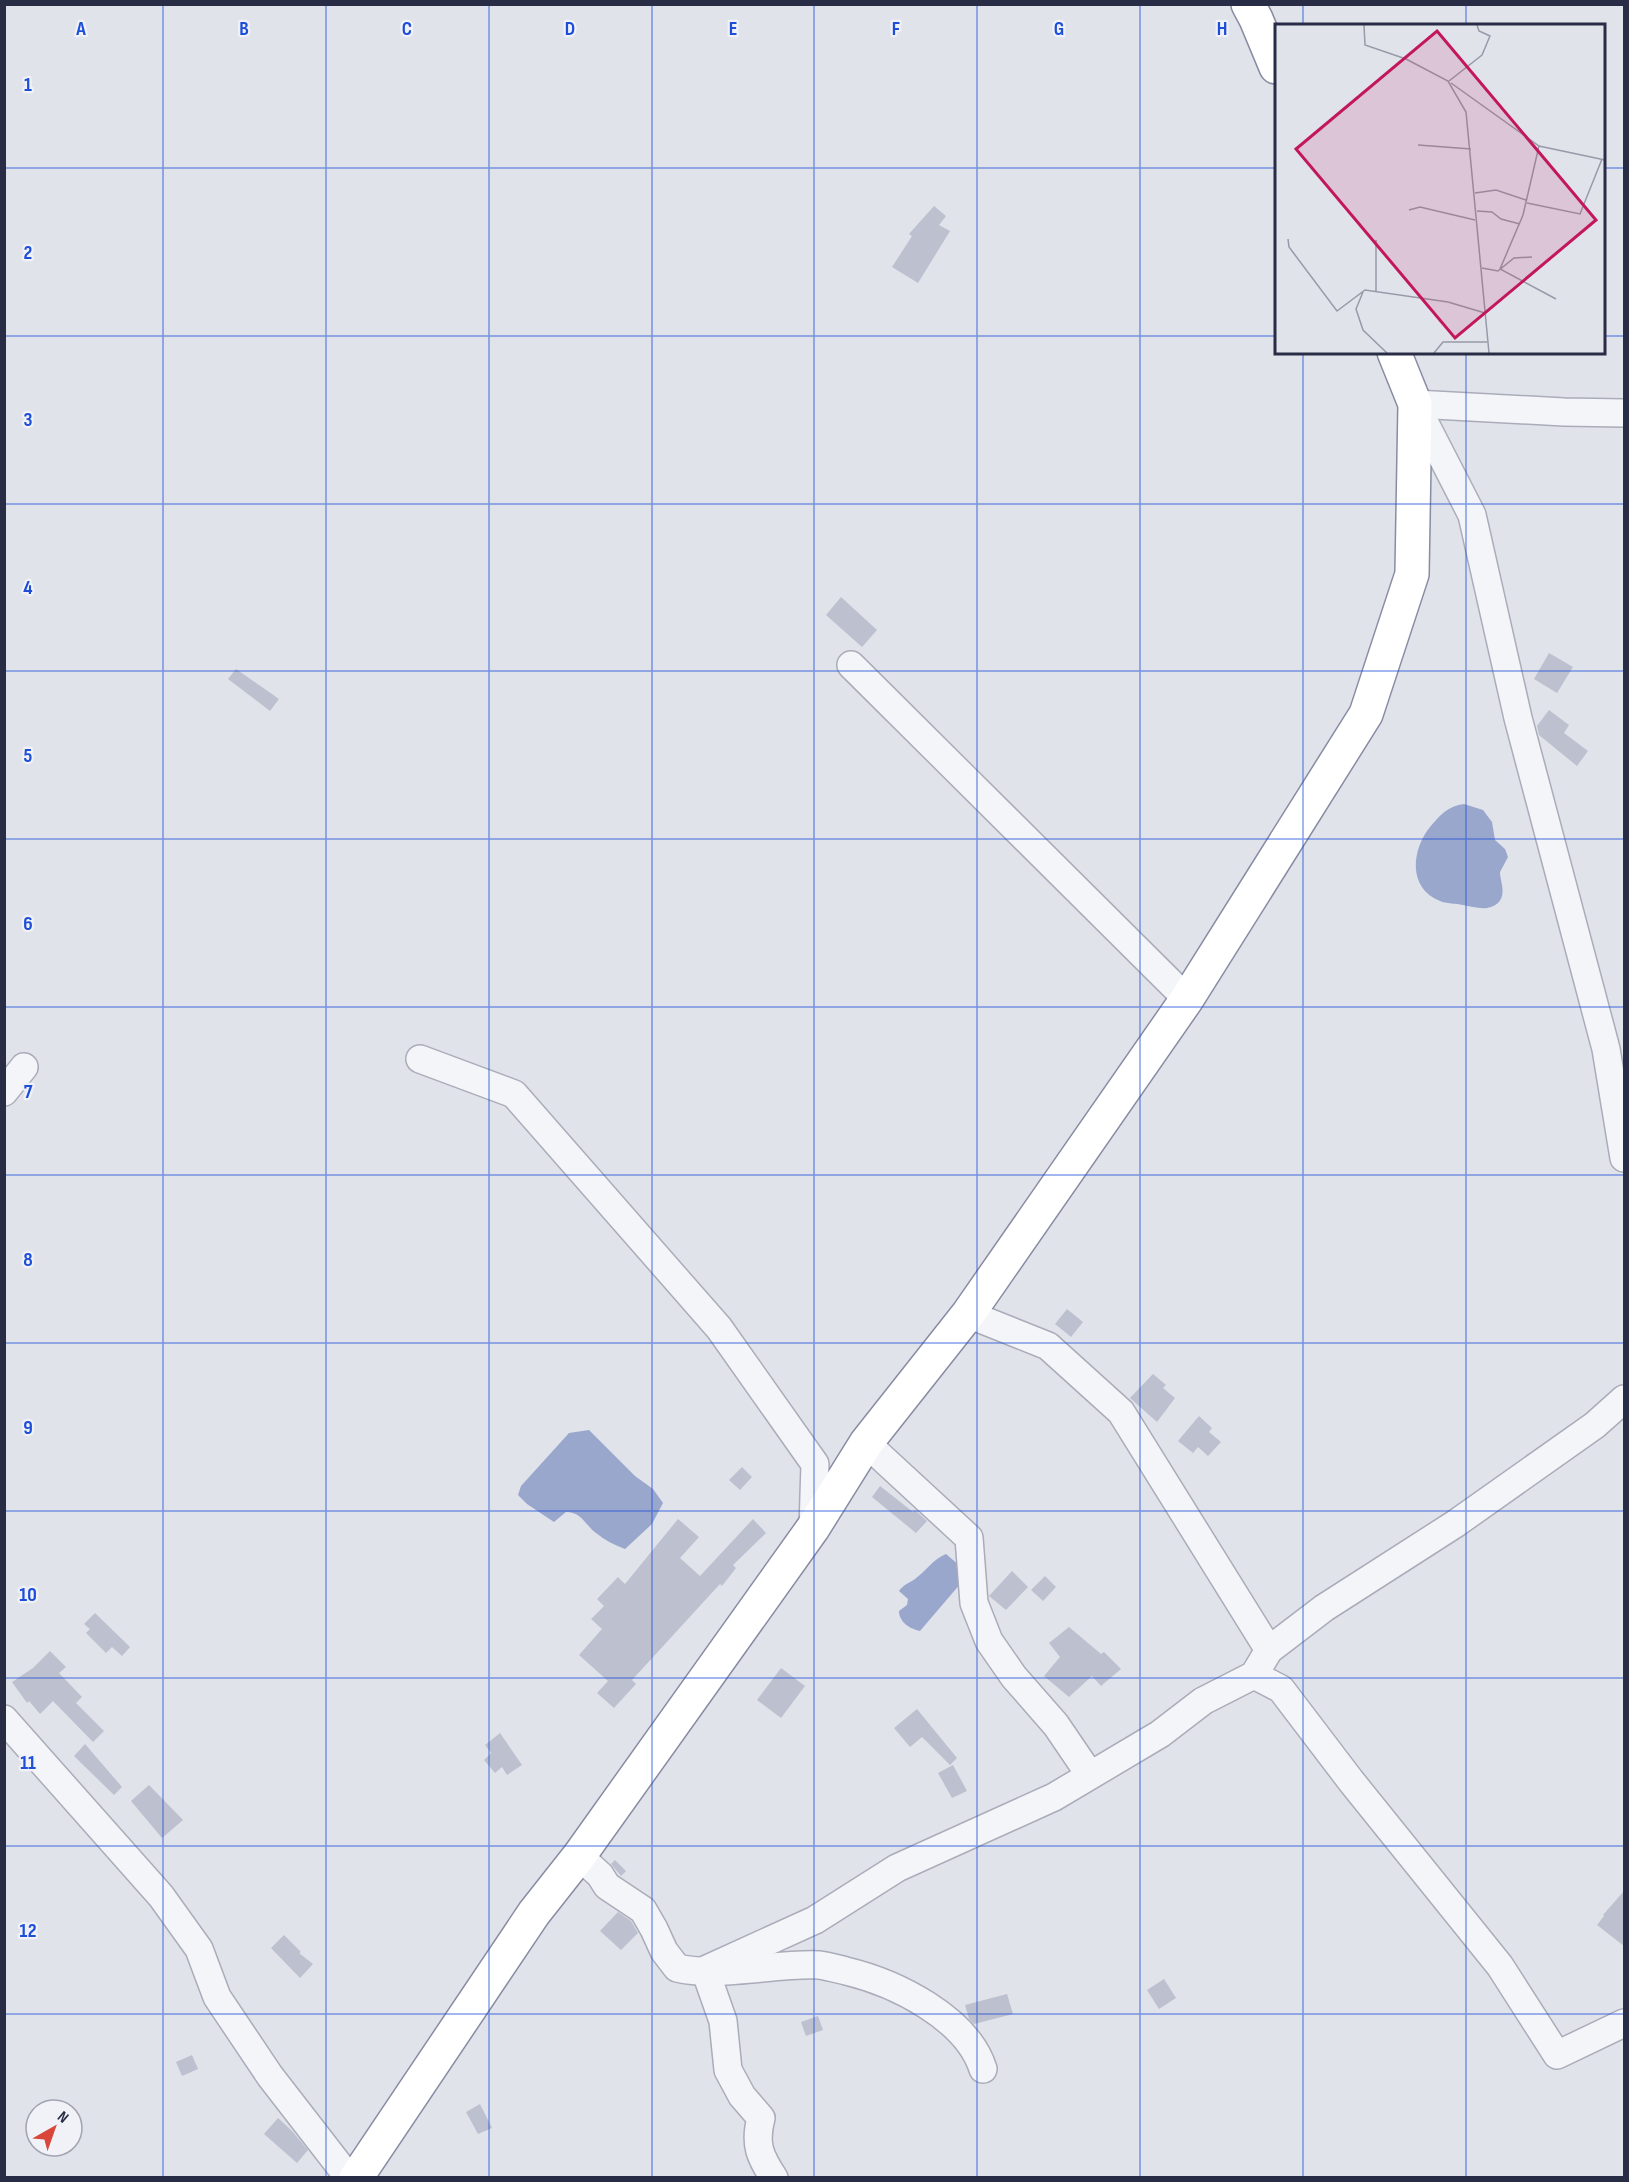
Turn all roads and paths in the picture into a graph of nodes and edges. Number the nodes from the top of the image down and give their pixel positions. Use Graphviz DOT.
graph roads {
  1 [pos="1248,4"];
  2 [pos="1275,66"];
  3 [pos="1395,354"];
  4 [pos="1415,404"];
  5 [pos="1624,413"];
  6 [pos="851,666"];
  7 [pos="1187,999"];
  8 [pos="420,1059"];
  9 [pos="24,1067"];
  10 [pos="4,1092"];
  11 [pos="1624,1158"];
  12 [pos="968,1314"];
  13 [pos="1624,1399"];
  14 [pos="866,1443"];
  15 [pos="813,1528"];
  16 [pos="1269,1650"];
  17 [pos="1254,1675"];
  18 [pos="4,1719"];
  19 [pos="1090,1775"];
  20 [pos="579,1856"];
  21 [pos="705,1970"];
  22 [pos="1624,2024"];
  23 [pos="983,2069"];
  24 [pos="349,2178"];
  25 [pos="356,2178"];
  26 [pos="774,2178"];
  1 -- 2 [label="highway"];
  3 -- 4 [label="highway"];
  4 -- 5 [label="street"];
  4 -- 7 [label="highway"];
  4 -- 11 [label="street"];
  6 -- 7 [label="street"];
  7 -- 12 [label="highway"];
  8 -- 15 [label="street"];
  9 -- 10 [label="street"];
  12 -- 14 [label="highway"];
  12 -- 16 [label="street"];
  13 -- 16 [label="street"];
  14 -- 15 [label="highway"];
  14 -- 19 [label="street"];
  15 -- 20 [label="highway"];
  16 -- 17 [label="street"];
  17 -- 19 [label="street"];
  17 -- 22 [label="street"];
  18 -- 24 [label="street"];
  19 -- 21 [label="street"];
  20 -- 21 [label="street"];
  20 -- 25 [label="highway"];
  21 -- 23 [label="street"];
  21 -- 26 [label="street"];
}
